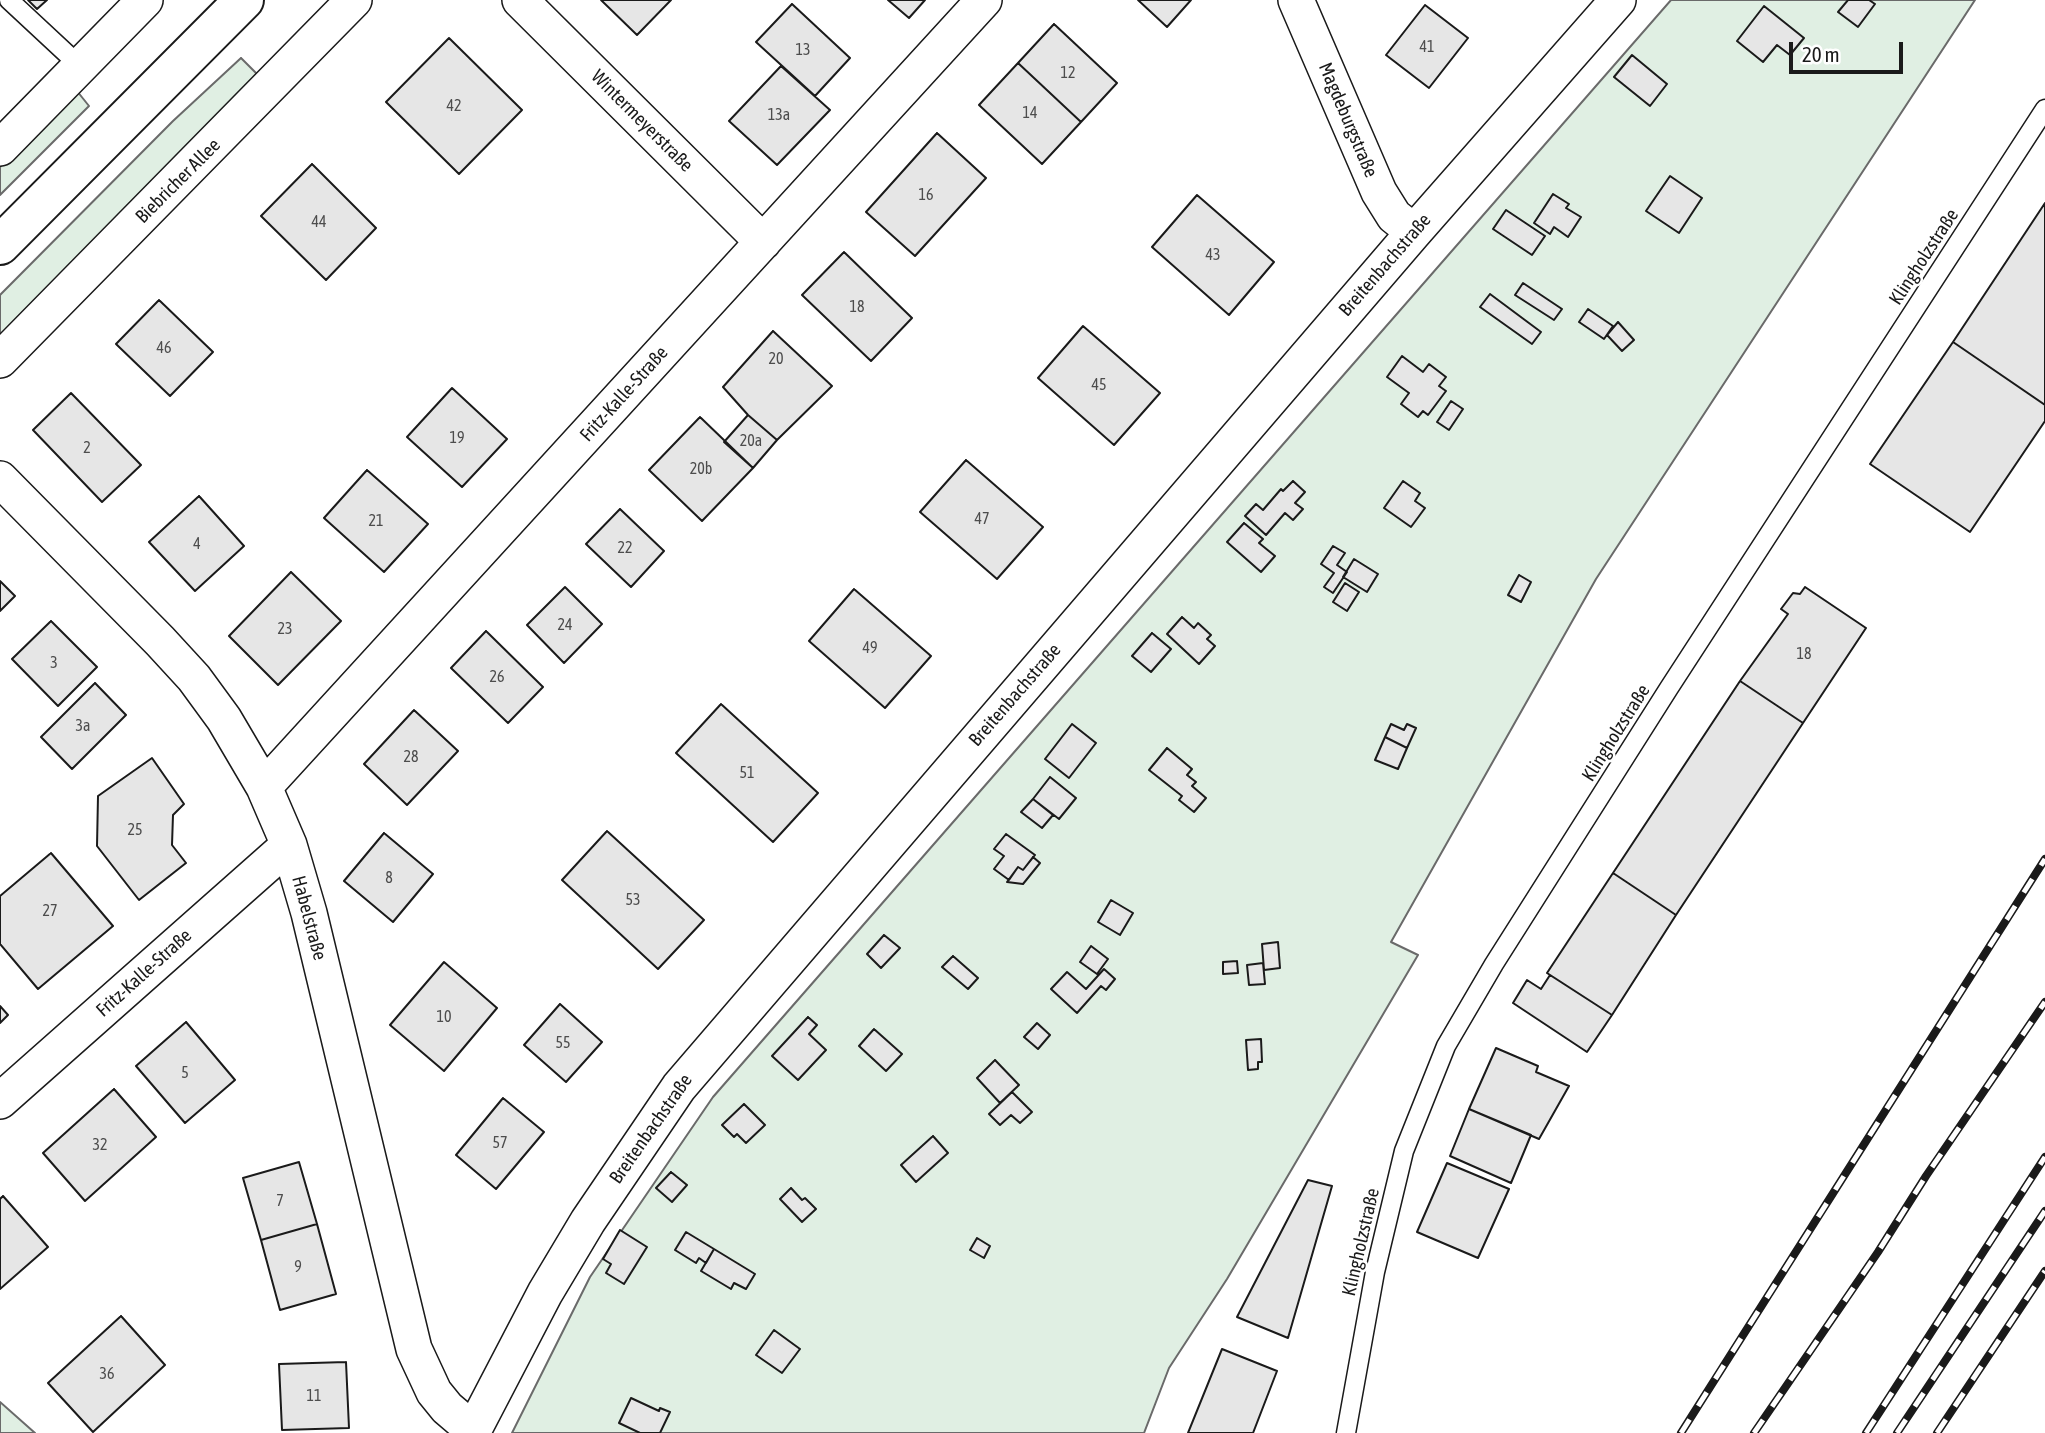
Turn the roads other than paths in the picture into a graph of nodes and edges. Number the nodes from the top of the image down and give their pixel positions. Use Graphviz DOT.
graph roads {
  1 [pos="9,0"];
  2 [pos="145,0"];
  3 [pos="244,0"];
  4 [pos="354,0"];
  5 [pos="520,0"];
  6 [pos="984,0"];
  7 [pos="1296,0"];
  8 [pos="1618,0"];
  9 [pos="81,67"];
  10 [pos="2045,109"];
  11 [pos="0,148"];
  12 [pos="1414,232"];
  13 [pos="763,242"];
  14 [pos="0,245"];
  15 [pos="0,360"];
  16 [pos="0,479"];
  17 [pos="264,787"];
  18 [pos="289,845"];
  19 [pos="0,1101"];
  20 [pos="473,1432"];
  21 [pos="1346,1433"];
  1 -- 9 [label="lane"];
  2 -- 9 [label="street"];
  3 -- 14 [label="main road"];
  4 -- 15 [label="street, Biebricher Allee"];
  5 -- 13 [label="street, Wintermeyerstraße"];
  6 -- 13 [label="street, Fritz-Kalle-Straße"];
  7 -- 12 [label="street, Magdeburgstraße"];
  8 -- 12 [label="street, Breitenbachstraße"];
  9 -- 11 [label="street"];
  10 -- 21 [label="lane, Klingholzstraße"];
  12 -- 20 [label="street, Breitenbachstraße"];
  13 -- 17 [label="street, Fritz-Kalle-Straße"];
  16 -- 17 [label="street, Habelstraße"];
  17 -- 18 [label="street, Habelstraße"];
  18 -- 19 [label="street, Fritz-Kalle-Straße"];
  18 -- 20 [label="street, Habelstraße"];
}
